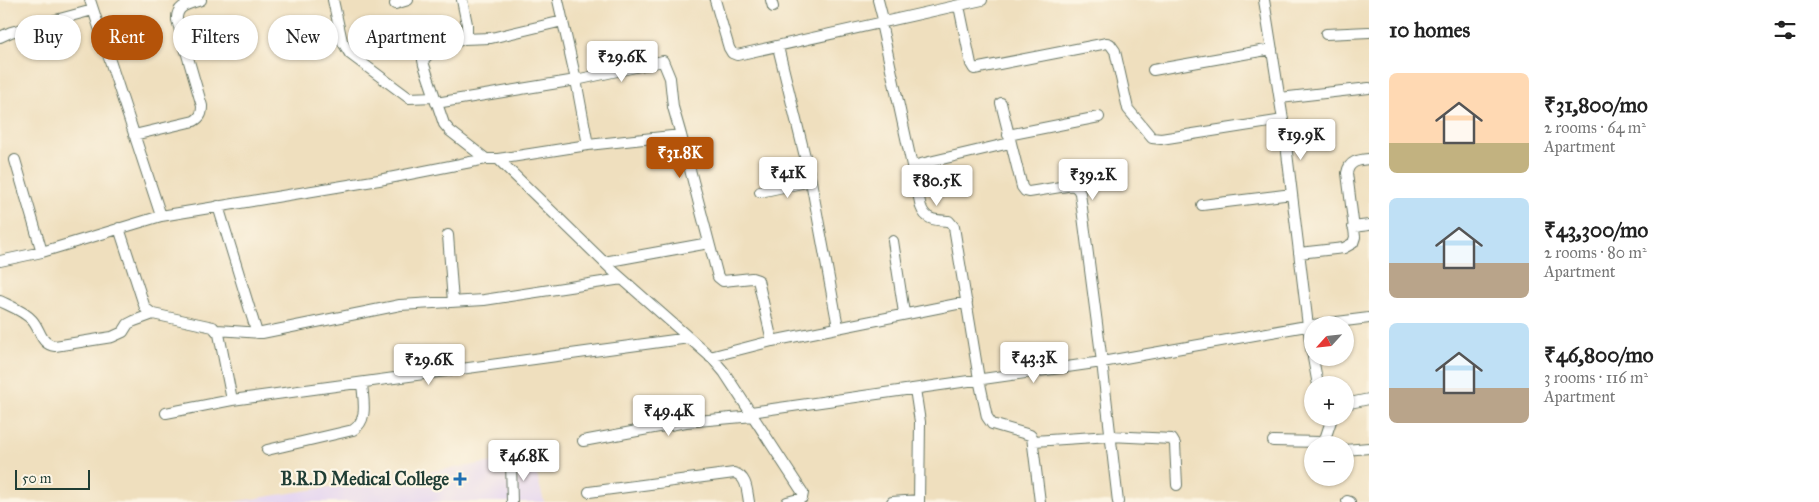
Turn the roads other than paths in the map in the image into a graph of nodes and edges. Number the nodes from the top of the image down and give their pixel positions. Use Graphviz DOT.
graph roads {
  1 [pos="201,0"];
  2 [pos="333,0"];
  3 [pos="408,0"];
  4 [pos="462,0"];
  5 [pos="558,0"];
  6 [pos="716,0"];
  7 [pos="878,0"];
  8 [pos="982,0"];
  9 [pos="1264,0"];
  10 [pos="395,4"];
  11 [pos="91,5"];
  12 [pos="959,6"];
  13 [pos="563,21"];
  14 [pos="882,23"];
  15 [pos="1369,32"];
  16 [pos="1326,34"];
  17 [pos="0,37"];
  18 [pos="464,38"];
  19 [pos="464,39"];
  20 [pos="778,47"];
  21 [pos="1272,49"];
  22 [pos="423,60"];
  23 [pos="1153,70"];
  24 [pos="576,80"];
  25 [pos="1369,88"];
  26 [pos="1280,98"];
  27 [pos="435,100"];
  28 [pos="1000,103"];
  29 [pos="1098,117"];
  30 [pos="1283,120"];
  31 [pos="680,134"];
  32 [pos="134,136"];
  33 [pos="1009,139"];
  34 [pos="588,145"];
  35 [pos="486,159"];
  36 [pos="498,159"];
  37 [pos="1369,159"];
  38 [pos="15,160"];
  39 [pos="912,166"];
  40 [pos="811,181"];
  41 [pos="760,192"];
  42 [pos="1292,194"];
  43 [pos="1202,205"];
  44 [pos="218,206"];
  45 [pos="161,216"];
  46 [pos="1369,225"];
  47 [pos="1353,227"];
  48 [pos="119,228"];
  49 [pos="448,235"];
  50 [pos="893,241"];
  51 [pos="709,243"];
  52 [pos="42,252"];
  53 [pos="1299,254"];
  54 [pos="0,261"];
  55 [pos="604,262"];
  56 [pos="622,279"];
  57 [pos="0,301"];
  58 [pos="453,302"];
  59 [pos="967,302"];
  60 [pos="904,313"];
  61 [pos="153,314"];
  62 [pos="1309,316"];
  63 [pos="1369,318"];
  64 [pos="1354,320"];
  65 [pos="1304,326"];
  66 [pos="838,327"];
  67 [pos="217,330"];
  68 [pos="257,333"];
  69 [pos="689,338"];
  70 [pos="772,341"];
  71 [pos="710,357"];
  72 [pos="1102,362"];
  73 [pos="979,380"];
  74 [pos="362,383"];
  75 [pos="915,389"];
  76 [pos="1369,399"];
  77 [pos="232,400"];
  78 [pos="1354,402"];
  79 [pos="166,413"];
  80 [pos="752,414"];
  81 [pos="1110,436"];
  82 [pos="582,440"];
  83 [pos="1034,441"];
  84 [pos="1273,441"];
  85 [pos="1304,442"];
  86 [pos="1369,448"];
  87 [pos="1354,449"];
  88 [pos="267,450"];
  89 [pos="511,462"];
  90 [pos="1177,485"];
  91 [pos="589,492"];
  92 [pos="805,499"];
  93 [pos="919,501"];
  94 [pos="512,502"];
  95 [pos="749,502"];
  96 [pos="787,502"];
  97 [pos="892,502"];
  98 [pos="1040,502"];
  99 [pos="1118,502"];
  1 -- 32 [label="street"];
  2 -- 27 [label="street"];
  3 -- 10 [label="street"];
  4 -- 18 [label="street"];
  5 -- 13 [label="street"];
  6 -- 20 [label="street"];
  7 -- 14 [label="street"];
  8 -- 12 [label="street"];
  9 -- 21 [label="street"];
  11 -- 17 [label="street"];
  11 -- 32 [label="street"];
  12 -- 14 [label="street"];
  12 -- 30 [label="street"];
  13 -- 19 [label="street"];
  13 -- 24 [label="street"];
  14 -- 20 [label="street"];
  14 -- 39 [label="street"];
  15 -- 16 [label="street"];
  20 -- 40 [label="street"];
  21 -- 23 [label="street"];
  21 -- 26 [label="street"];
  22 -- 27 [label="street"];
  24 -- 27 [label="street"];
  24 -- 31 [label="street"];
  24 -- 34 [label="street"];
  25 -- 26 [label="street"];
  26 -- 30 [label="street"];
  27 -- 35 [label="street"];
  28 -- 33 [label="street"];
  29 -- 33 [label="street"];
  30 -- 42 [label="street"];
  31 -- 34 [label="street"];
  31 -- 51 [label="street"];
  32 -- 45 [label="street"];
  33 -- 39 [label="street"];
  33 -- 72 [label="street"];
  34 -- 36 [label="street"];
  35 -- 36 [label="street"];
  35 -- 44 [label="street"];
  36 -- 55 [label="street"];
  37 -- 47 [label="street"];
  38 -- 52 [label="street"];
  39 -- 59 [label="street"];
  40 -- 41 [label="street"];
  40 -- 66 [label="street"];
  42 -- 43 [label="street"];
  42 -- 53 [label="street"];
  44 -- 45 [label="street"];
  44 -- 68 [label="street"];
  45 -- 48 [label="street"];
  46 -- 47 [label="street"];
  47 -- 53 [label="street"];
  48 -- 52 [label="street"];
  48 -- 61 [label="street"];
  49 -- 58 [label="street"];
  50 -- 60 [label="street"];
  51 -- 55 [label="street"];
  51 -- 70 [label="street"];
  52 -- 54 [label="street"];
  53 -- 62 [label="street"];
  55 -- 56 [label="street"];
  56 -- 58 [label="street"];
  56 -- 69 [label="street"];
  57 -- 61 [label="street"];
  58 -- 68 [label="street"];
  59 -- 60 [label="street"];
  59 -- 73 [label="street"];
  60 -- 66 [label="street"];
  61 -- 67 [label="street"];
  63 -- 64 [label="street"];
  65 -- 72 [label="street"];
  66 -- 70 [label="street"];
  67 -- 68 [label="street"];
  67 -- 77 [label="street"];
  69 -- 71 [label="street"];
  69 -- 74 [label="street"];
  70 -- 71 [label="street"];
  71 -- 80 [label="street"];
  72 -- 73 [label="street"];
  72 -- 81 [label="street"];
  73 -- 75 [label="street"];
  73 -- 83 [label="street"];
  74 -- 77 [label="street"];
  74 -- 88 [label="street"];
  75 -- 80 [label="street"];
  75 -- 93 [label="street"];
  76 -- 78 [label="street"];
  77 -- 79 [label="street"];
  80 -- 82 [label="street"];
  80 -- 92 [label="street"];
  81 -- 83 [label="street"];
  81 -- 90 [label="street"];
  81 -- 99 [label="street"];
  83 -- 98 [label="street"];
  84 -- 85 [label="street"];
  86 -- 87 [label="street"];
  89 -- 94 [label="street"];
  91 -- 95 [label="street"];
  92 -- 96 [label="street"];
  93 -- 97 [label="street"];
}
